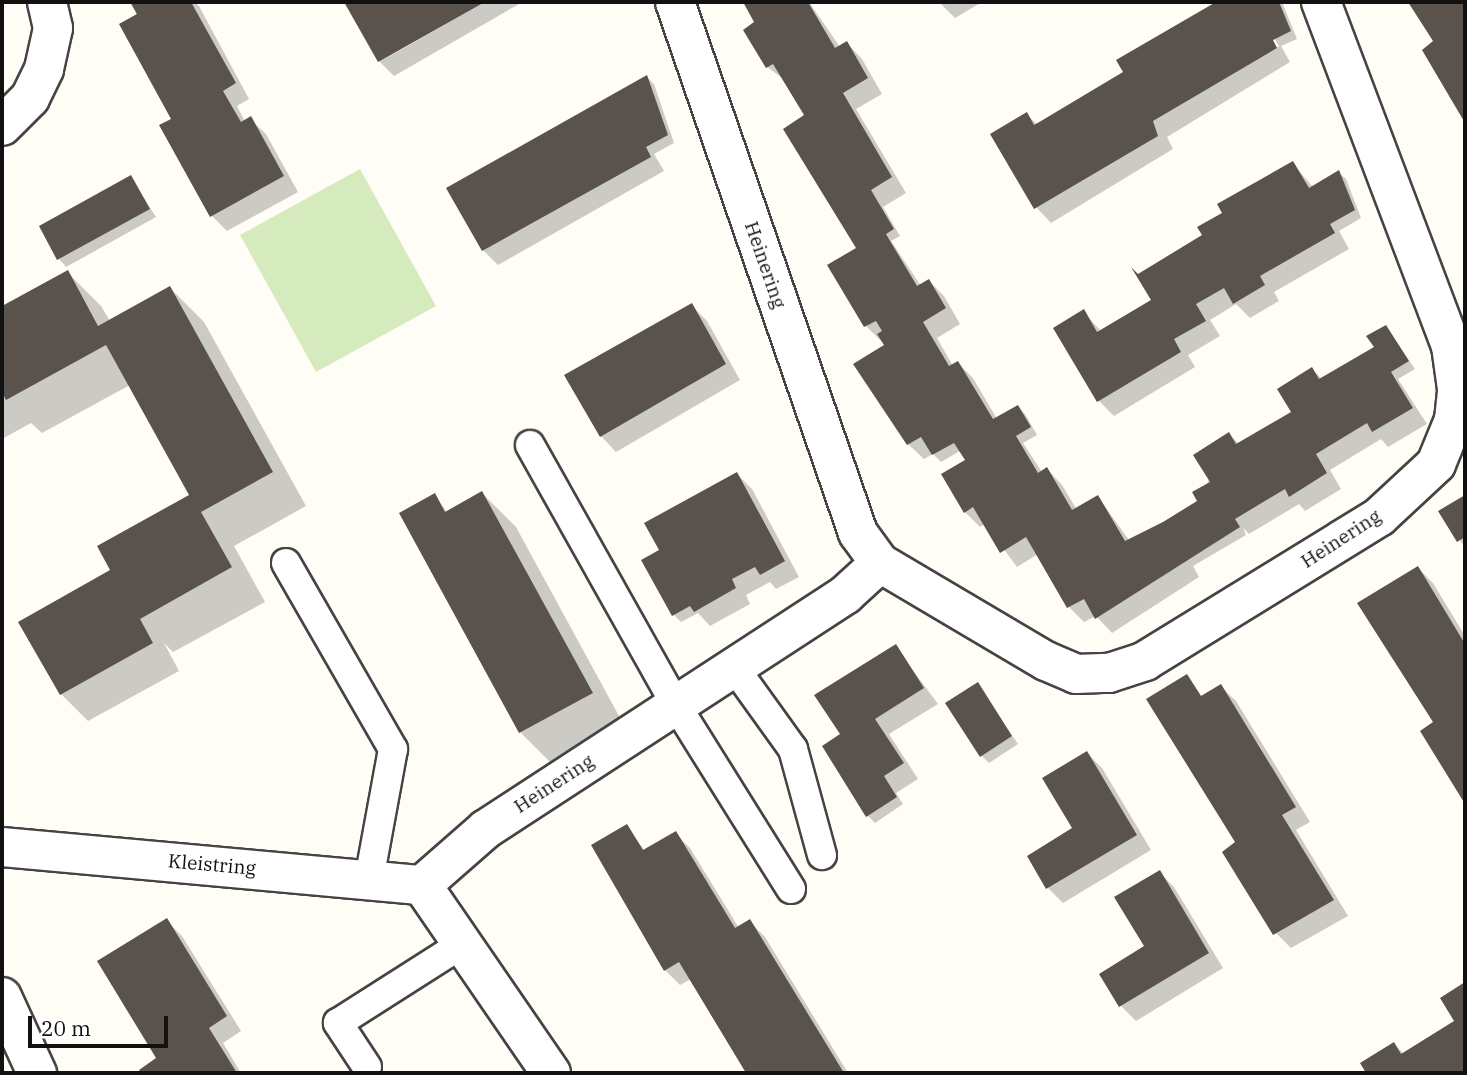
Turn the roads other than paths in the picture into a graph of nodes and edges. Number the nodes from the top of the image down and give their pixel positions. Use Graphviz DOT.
graph roads {
  1 [pos="47,2"];
  2 [pos="675,2"];
  3 [pos="1321,2"];
  4 [pos="2,126"];
  5 [pos="1460,424"];
  6 [pos="530,445"];
  7 [pos="286,563"];
  8 [pos="880,563"];
  9 [pos="734,667"];
  10 [pos="676,705"];
  11 [pos="2,847"];
  12 [pos="822,855"];
  13 [pos="369,880"];
  14 [pos="422,885"];
  15 [pos="791,889"];
  16 [pos="462,944"];
  17 [pos="2,997"];
  18 [pos="367,1067"];
  19 [pos="37,1073"];
  20 [pos="551,1073"];
  1 -- 4 [label="street"];
  2 -- 8 [label="street, Heinering"];
  3 -- 5 [label="street, Heinering"];
  5 -- 8 [label="street, Heinering"];
  6 -- 10 [label="lane"];
  7 -- 13 [label="lane"];
  8 -- 9 [label="street, Heinering"];
  9 -- 10 [label="street, Heinering"];
  9 -- 12 [label="lane"];
  10 -- 14 [label="street, Heinering"];
  10 -- 15 [label="lane"];
  11 -- 13 [label="street, Kleistring"];
  13 -- 14 [label="street, Kleistring"];
  14 -- 16 [label="street"];
  16 -- 18 [label="lane"];
  16 -- 20 [label="street"];
  17 -- 19 [label="street"];
}
